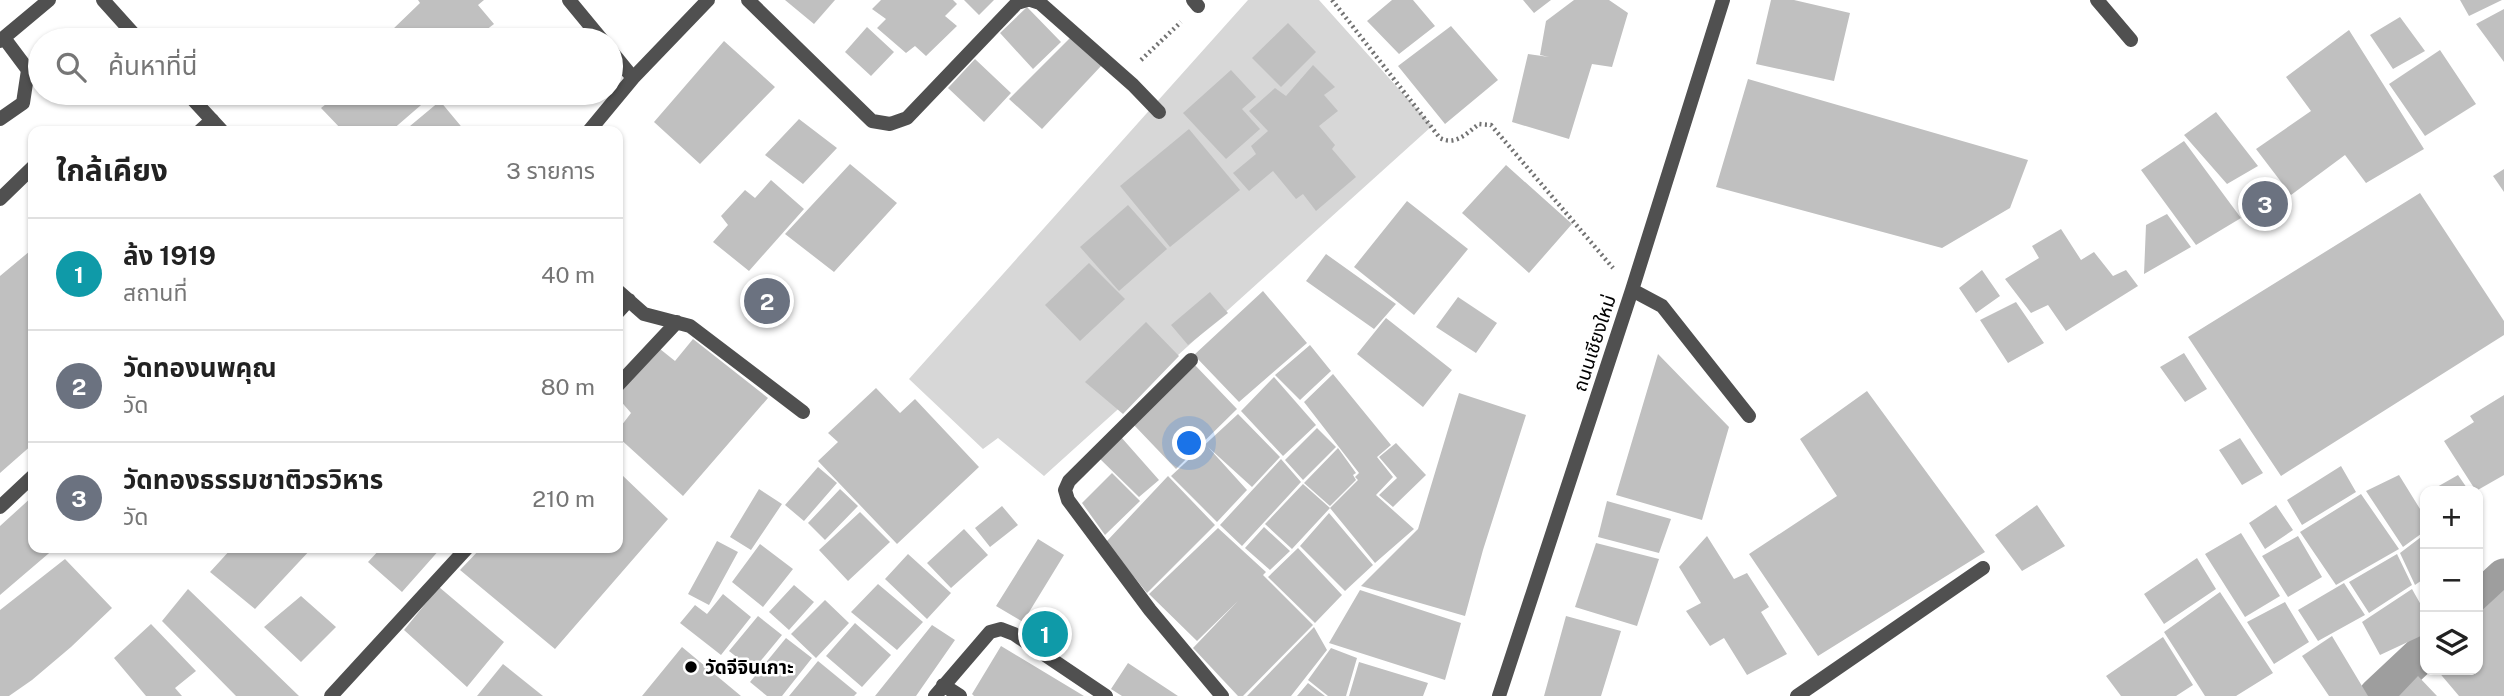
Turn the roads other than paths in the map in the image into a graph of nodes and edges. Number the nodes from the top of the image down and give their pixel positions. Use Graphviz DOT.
graph roads {
  1 [pos="49,0"];
  2 [pos="103,0"];
  3 [pos="569,0"];
  4 [pos="708,0"];
  5 [pos="748,0"];
  6 [pos="1029,0"];
  7 [pos="1723,0"];
  8 [pos="2097,0"];
  9 [pos="128,28"];
  10 [pos="592,28"];
  11 [pos="2,39"];
  12 [pos="2131,40"];
  13 [pos="623,66"];
  14 [pos="633,78"];
  15 [pos="623,90"];
  16 [pos="198,105"];
  17 [pos="611,105"];
  18 [pos="1157,110"];
  19 [pos="0,119"];
  20 [pos="217,126"];
  21 [pos="593,126"];
  22 [pos="28,172"];
  23 [pos="0,199"];
  24 [pos="1632,290"];
  25 [pos="623,295"];
  26 [pos="677,322"];
  27 [pos="1191,360"];
  28 [pos="623,380"];
  29 [pos="803,412"];
  30 [pos="1749,416"];
  31 [pos="28,481"];
  32 [pos="0,508"];
  33 [pos="462,553"];
  34 [pos="1983,568"];
  35 [pos="939,690"];
  36 [pos="331,696"];
  37 [pos="960,696"];
  38 [pos="1106,696"];
  39 [pos="1222,696"];
  40 [pos="1499,696"];
  41 [pos="1797,696"];
  1 -- 11 [label="street"];
  2 -- 9 [label="street"];
  3 -- 10 [label="street"];
  4 -- 14 [label="street"];
  5 -- 6 [label="street"];
  6 -- 18 [label="street"];
  7 -- 24 [label="street, ถนนเชียงใหม่"];
  8 -- 12 [label="street"];
  11 -- 19 [label="street"];
  13 -- 14 [label="street"];
  14 -- 15 [label="street"];
  16 -- 20 [label="street"];
  17 -- 21 [label="street"];
  22 -- 23 [label="street"];
  24 -- 30 [label="street"];
  24 -- 40 [label="street, ถนนเชียงใหม่"];
  25 -- 26 [label="street"];
  26 -- 28 [label="street"];
  26 -- 29 [label="street"];
  27 -- 39 [label="street"];
  31 -- 32 [label="street"];
  33 -- 36 [label="street"];
  34 -- 41 [label="street"];
  35 -- 37 [label="street"];
  35 -- 38 [label="street"];
}
